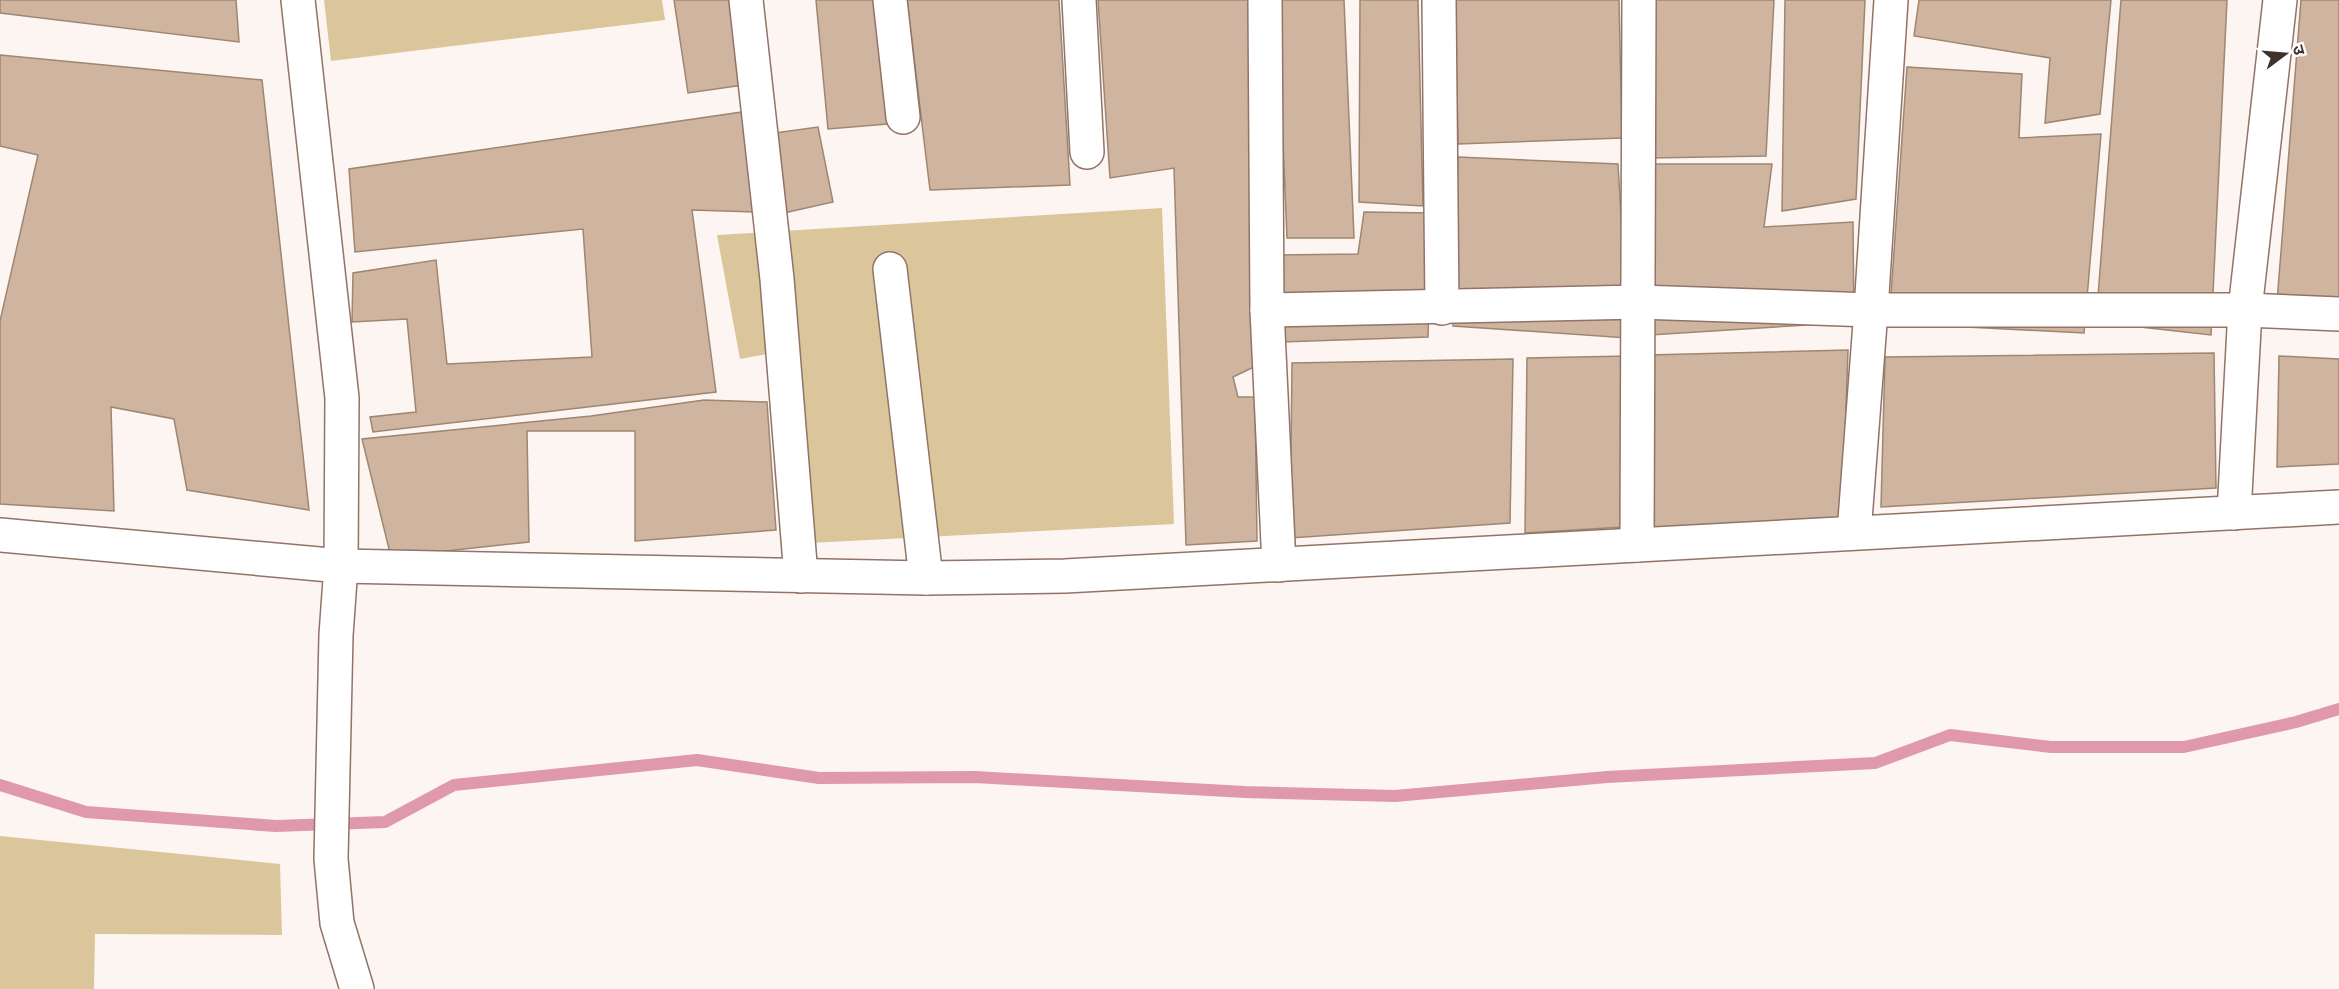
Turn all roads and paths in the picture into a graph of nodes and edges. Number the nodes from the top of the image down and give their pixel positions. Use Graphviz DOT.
graph roads {
  1 [pos="298,0"];
  2 [pos="746,0"];
  3 [pos="890,0"];
  4 [pos="1079,0"];
  5 [pos="1265,0"];
  6 [pos="1439,0"];
  7 [pos="1639,0"];
  8 [pos="1891,0"];
  9 [pos="2280,0"];
  10 [pos="903,117"];
  11 [pos="1087,152"];
  12 [pos="890,269"];
  13 [pos="1639,303"];
  14 [pos="1442,308"];
  15 [pos="1267,310"];
  16 [pos="1871,310"];
  17 [pos="2245,310"];
  18 [pos="2339,314"];
  19 [pos="2339,507"];
  20 [pos="2234,513"];
  21 [pos="1854,533"];
  22 [pos="0,535"];
  23 [pos="1637,545"];
  24 [pos="1279,565"];
  25 [pos="341,566"];
  26 [pos="801,576"];
  27 [pos="926,578"];
  28 [pos="357,989"];
  1 -- 25 [label="street"];
  2 -- 26 [label="street"];
  3 -- 10 [label="street"];
  4 -- 11 [label="street"];
  5 -- 15 [label="street"];
  6 -- 14 [label="street"];
  7 -- 13 [label="street"];
  8 -- 16 [label="street"];
  9 -- 17 [label="street"];
  12 -- 27 [label="street"];
  13 -- 14 [label="street"];
  13 -- 16 [label="street"];
  13 -- 23 [label="street"];
  14 -- 15 [label="street"];
  15 -- 24 [label="street"];
  16 -- 17 [label="street"];
  16 -- 21 [label="street"];
  17 -- 18 [label="street"];
  17 -- 20 [label="street"];
  19 -- 20 [label="street"];
  20 -- 21 [label="street"];
  21 -- 23 [label="street"];
  22 -- 25 [label="street"];
  23 -- 24 [label="street"];
  24 -- 27 [label="street"];
  25 -- 26 [label="street"];
  25 -- 28 [label="street"];
  26 -- 27 [label="street"];
}
